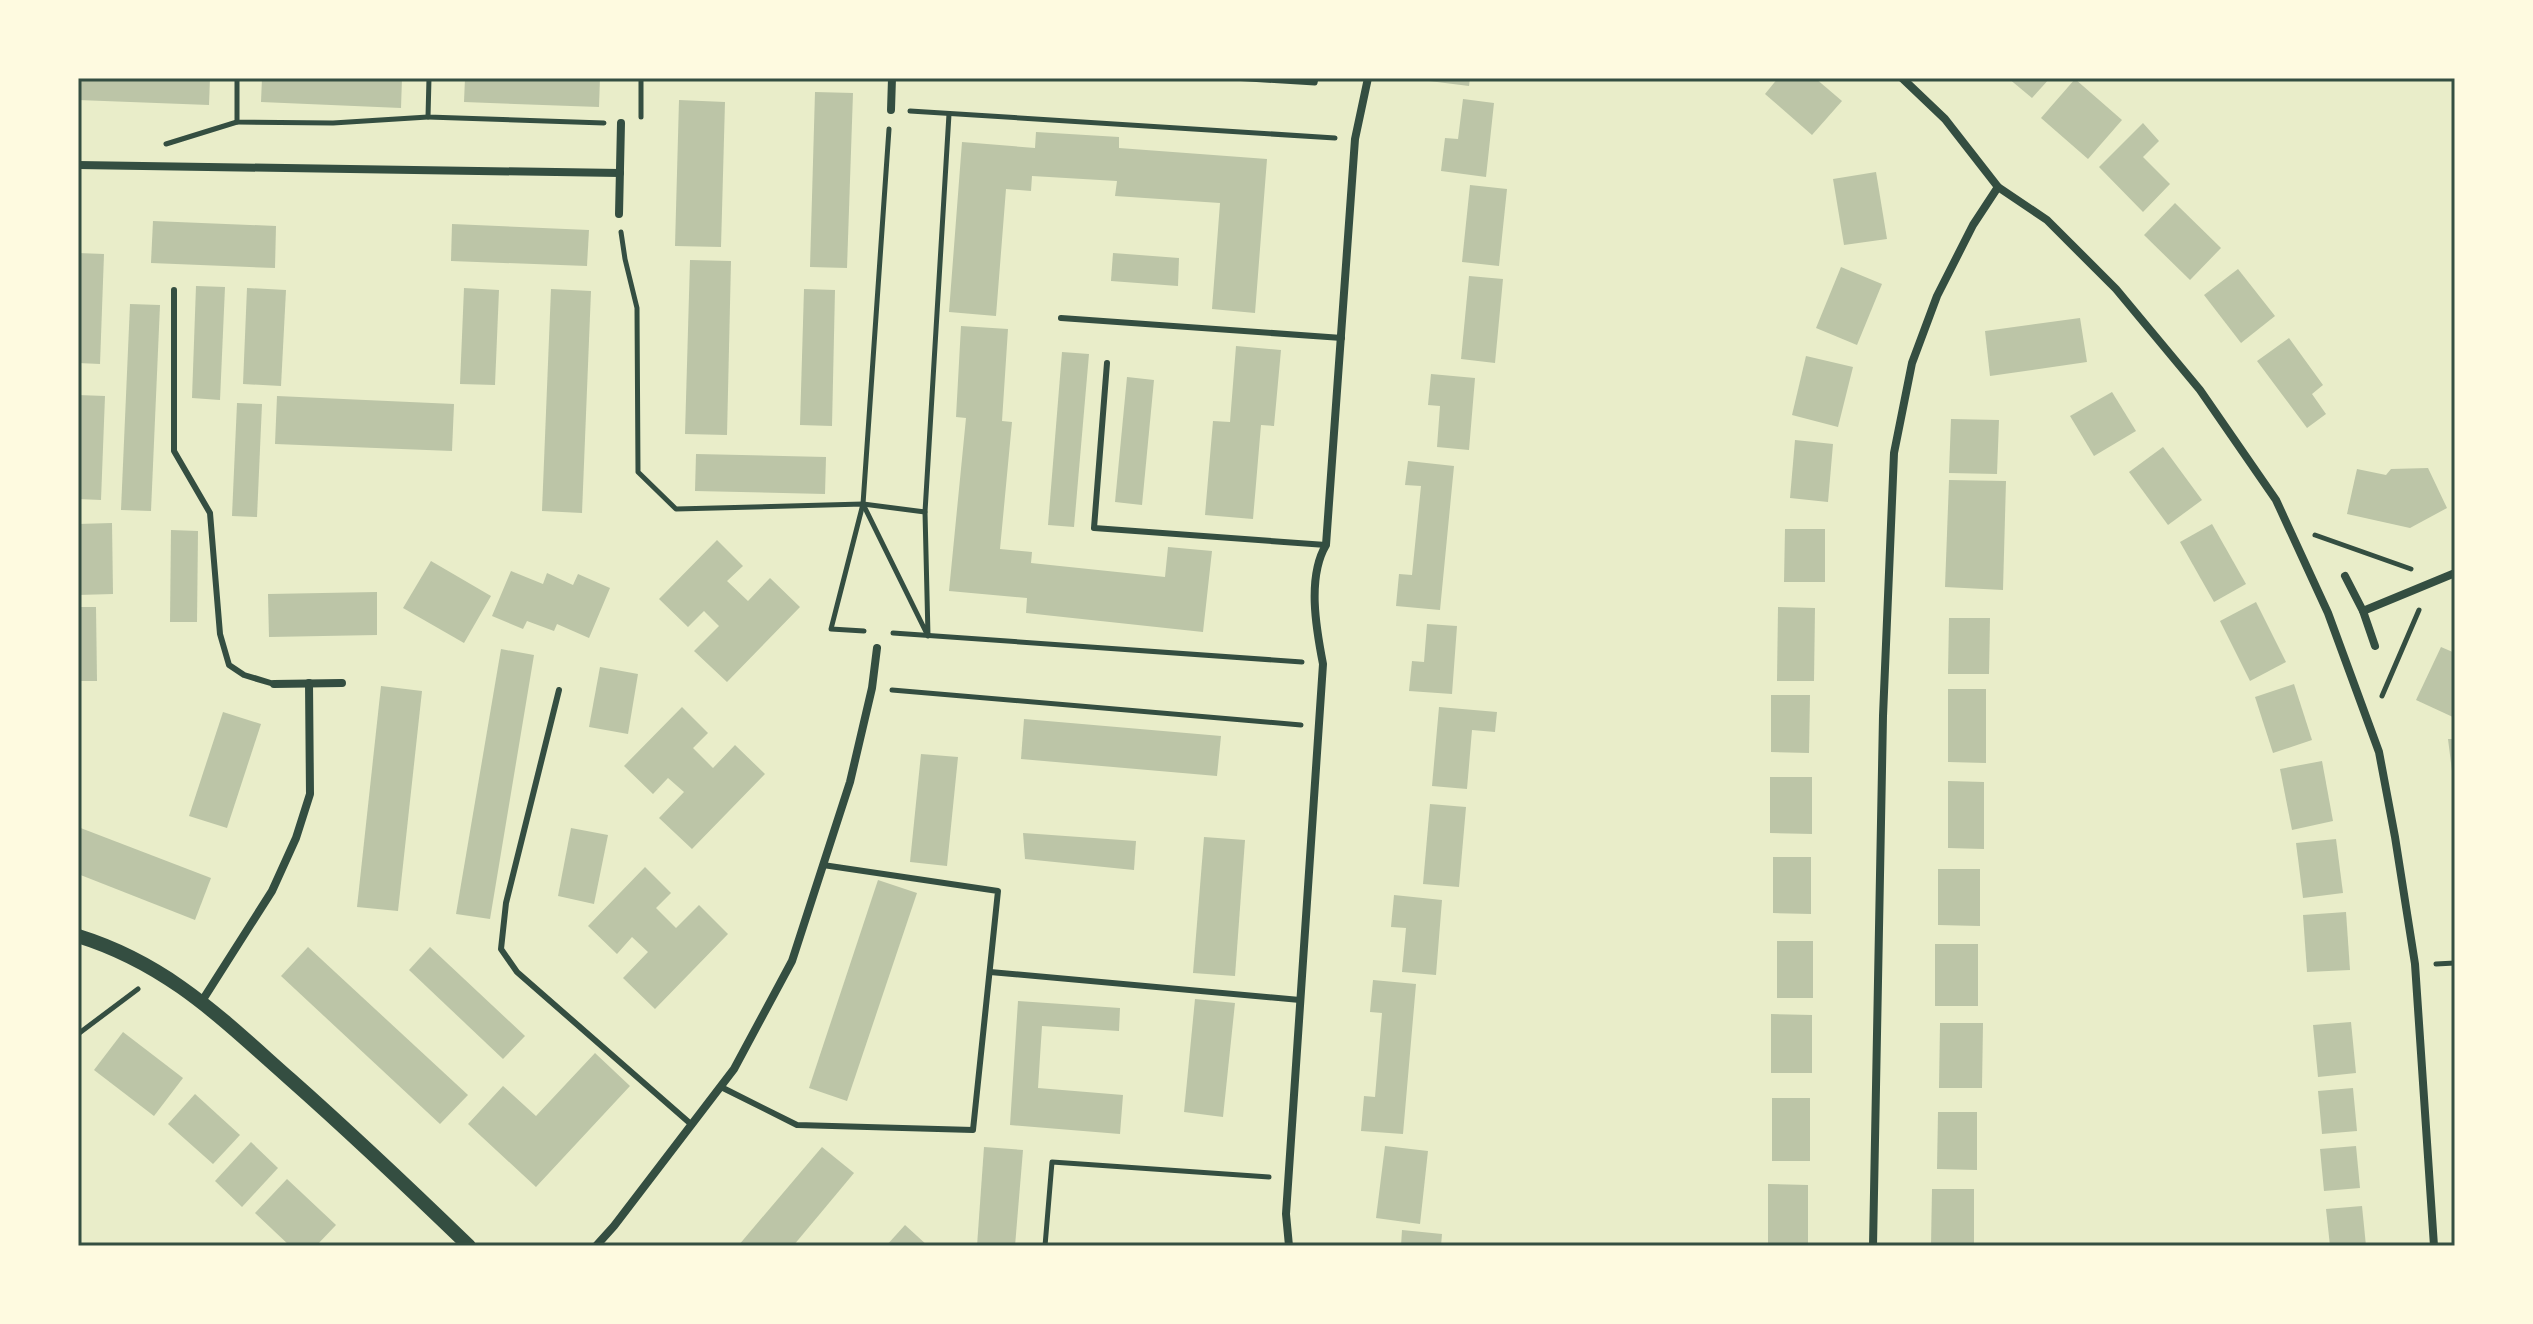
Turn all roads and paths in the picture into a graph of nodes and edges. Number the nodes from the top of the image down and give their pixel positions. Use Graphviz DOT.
graph roads {
  1 [pos="237,78"];
  2 [pos="429,78"];
  3 [pos="892,78"];
  4 [pos="1233,78"];
  5 [pos="1316,78"];
  6 [pos="1368,78"];
  7 [pos="1902,78"];
  8 [pos="891,110"];
  9 [pos="949,114"];
  10 [pos="428,117"];
  11 [pos="621,123"];
  12 [pos="1355,139"];
  13 [pos="78,165"];
  14 [pos="620,173"];
  15 [pos="1998,187"];
  16 [pos="619,214"];
  17 [pos="174,290"];
  18 [pos="1061,318"];
  19 [pos="1342,338"];
  20 [pos="1107,363"];
  21 [pos="863,504"];
  22 [pos="925,512"];
  23 [pos="1326,545"];
  24 [pos="2455,573"];
  25 [pos="2345,576"];
  26 [pos="2363,611"];
  27 [pos="877,632"];
  28 [pos="928,636"];
  29 [pos="2375,646"];
  30 [pos="877,648"];
  31 [pos="1323,664"];
  32 [pos="309,683"];
  33 [pos="342,683"];
  34 [pos="274,684"];
  35 [pos="872,688"];
  36 [pos="559,690"];
  37 [pos="1318,727"];
  38 [pos="823,865"];
  39 [pos="78,936"];
  40 [pos="159,971"];
  41 [pos="990,972"];
  42 [pos="1300,1000"];
  43 [pos="202,1001"];
  44 [pos="78,1034"];
  45 [pos="721,1087"];
  46 [pos="692,1125"];
  47 [pos="1288,1179"];
  48 [pos="469,1246"];
  49 [pos="596,1246"];
  50 [pos="1045,1246"];
  51 [pos="1289,1246"];
  52 [pos="1873,1246"];
  53 [pos="2434,1246"];
  1 -- 10 [label="path"];
  2 -- 10 [label="path"];
  3 -- 8 [label="street"];
  4 -- 5 [label="path"];
  6 -- 12 [label="street"];
  7 -- 15 [label="street"];
  8 -- 9 [label="path"];
  8 -- 21 [label="path"];
  9 -- 12 [label="path"];
  9 -- 22 [label="path"];
  10 -- 11 [label="path"];
  11 -- 14 [label="street"];
  12 -- 19 [label="street"];
  13 -- 14 [label="street"];
  14 -- 16 [label="street"];
  15 -- 52 [label="street"];
  15 -- 53 [label="street"];
  16 -- 21 [label="path"];
  17 -- 34 [label="lane"];
  18 -- 19 [label="lane"];
  19 -- 23 [label="street"];
  20 -- 23 [label="lane"];
  21 -- 22 [label="path"];
  21 -- 27 [label="path"];
  21 -- 28 [label="path"];
  22 -- 28 [label="path"];
  23 -- 31 [label="street"];
  24 -- 26 [label="street"];
  25 -- 26 [label="street"];
  26 -- 29 [label="street"];
  27 -- 28 [label="path"];
  27 -- 30 [label="path"];
  28 -- 31 [label="path"];
  30 -- 35 [label="street"];
  31 -- 37 [label="street"];
  32 -- 33 [label="street"];
  32 -- 34 [label="street"];
  32 -- 43 [label="street"];
  35 -- 37 [label="path"];
  35 -- 38 [label="street"];
  36 -- 46 [label="lane"];
  37 -- 42 [label="street"];
  38 -- 41 [label="lane"];
  38 -- 45 [label="street"];
  39 -- 40 [label="street"];
  40 -- 43 [label="street"];
  40 -- 44 [label="path"];
  41 -- 42 [label="lane"];
  41 -- 45 [label="lane"];
  42 -- 47 [label="street"];
  43 -- 48 [label="street"];
  45 -- 46 [label="street"];
  46 -- 49 [label="street"];
  47 -- 50 [label="path"];
  47 -- 51 [label="street"];
}
